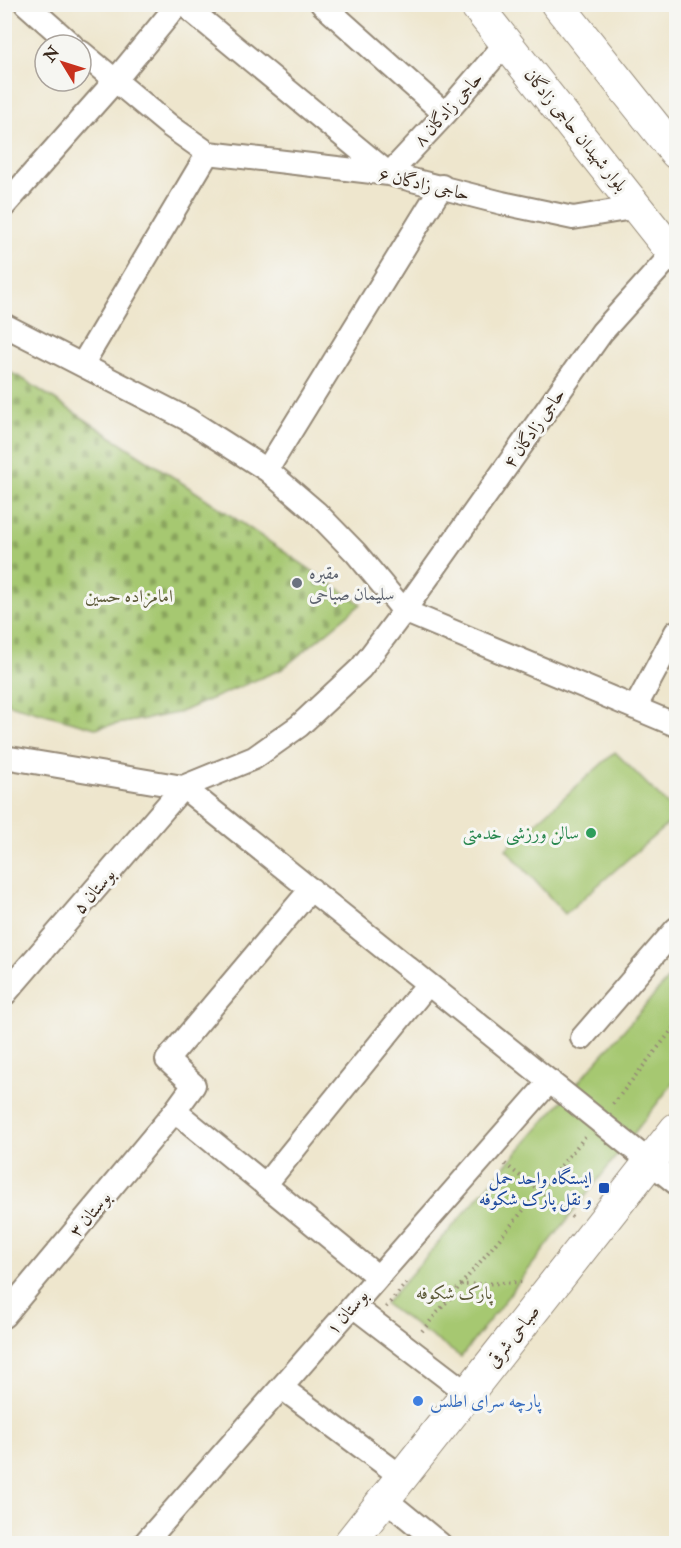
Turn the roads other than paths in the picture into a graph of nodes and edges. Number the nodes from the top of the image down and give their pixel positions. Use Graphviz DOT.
graph roads {
  1 [pos="26,4"];
  2 [pos="178,4"];
  3 [pos="183,4"];
  4 [pos="322,4"];
  5 [pos="475,4"];
  6 [pos="557,4"];
  7 [pos="59,33"];
  8 [pos="507,44"];
  9 [pos="93,63"];
  10 [pos="114,82"];
  11 [pos="445,114"];
  12 [pos="208,153"];
  13 [pos="676,153"];
  14 [pos="389,174"];
  15 [pos="442,186"];
  16 [pos="4,207"];
  17 [pos="638,207"];
  18 [pos="675,255"];
  19 [pos="4,325"];
  20 [pos="82,365"];
  21 [pos="267,470"];
  22 [pos="404,611"];
  23 [pos="676,632"];
  24 [pos="635,708"];
  25 [pos="676,725"];
  26 [pos="4,756"];
  27 [pos="183,787"];
  28 [pos="311,889"];
  29 [pos="676,929"];
  30 [pos="428,984"];
  31 [pos="4,994"];
  32 [pos="582,1038"];
  33 [pos="550,1081"];
  34 [pos="175,1111"];
  35 [pos="676,1129"];
  36 [pos="651,1162"];
  37 [pos="676,1183"];
  38 [pos="265,1185"];
  39 [pos="378,1276"];
  40 [pos="353,1306"];
  41 [pos="4,1316"];
  42 [pos="282,1388"];
  43 [pos="468,1394"];
  44 [pos="393,1488"];
  45 [pos="144,1544"];
  46 [pos="349,1544"];
  47 [pos="440,1544"];
  1 -- 7 [label="street"];
  2 -- 10 [label="street"];
  3 -- 14 [label="street"];
  4 -- 11 [label="street"];
  5 -- 8 [label="main road, بلوار شهیدان حاجی زادگان"];
  6 -- 13 [label="main road"];
  8 -- 11 [label="street, حاجی زادگان ۸"];
  8 -- 17 [label="main road, بلوار شهیدان حاجی زادگان"];
  9 -- 10 [label="street"];
  10 -- 12 [label="street"];
  10 -- 16 [label="street"];
  11 -- 14 [label="street, حاجی زادگان ۸"];
  12 -- 14 [label="street, حاجی زادگان ۶"];
  12 -- 20 [label="street"];
  14 -- 15 [label="street, حاجی زادگان ۶"];
  15 -- 17 [label="street, حاجی زادگان ۶"];
  15 -- 21 [label="street"];
  17 -- 18 [label="main road, بلوار شهیدان حاجی زادگان"];
  18 -- 22 [label="street, حاجی زادگان ۴"];
  19 -- 20 [label="street"];
  20 -- 21 [label="street"];
  21 -- 22 [label="street"];
  22 -- 24 [label="street"];
  22 -- 27 [label="street, حاجی زادگان ۴"];
  23 -- 24 [label="street"];
  24 -- 25 [label="street"];
  26 -- 27 [label="street"];
  27 -- 28 [label="street"];
  27 -- 31 [label="street, بوستان ۵"];
  28 -- 30 [label="street"];
  28 -- 34 [label="street, بوستان ۳"];
  29 -- 32 [label="street"];
  30 -- 33 [label="street"];
  30 -- 38 [label="street"];
  33 -- 36 [label="street"];
  33 -- 39 [label="street, بوستان ۱"];
  34 -- 38 [label="street"];
  34 -- 41 [label="street, بوستان ۳"];
  35 -- 36 [label="main road, صباحی شرقی"];
  36 -- 37 [label="street"];
  36 -- 43 [label="main road, صباحی شرقی"];
  38 -- 39 [label="street"];
  39 -- 40 [label="street, بوستان ۱"];
  40 -- 42 [label="street, بوستان ۱"];
  40 -- 43 [label="street"];
  42 -- 44 [label="street"];
  42 -- 45 [label="street, بوستان ۱"];
  43 -- 44 [label="main road, صباحی شرقی"];
  44 -- 46 [label="main road, صباحی شرقی"];
  44 -- 47 [label="street"];
}
